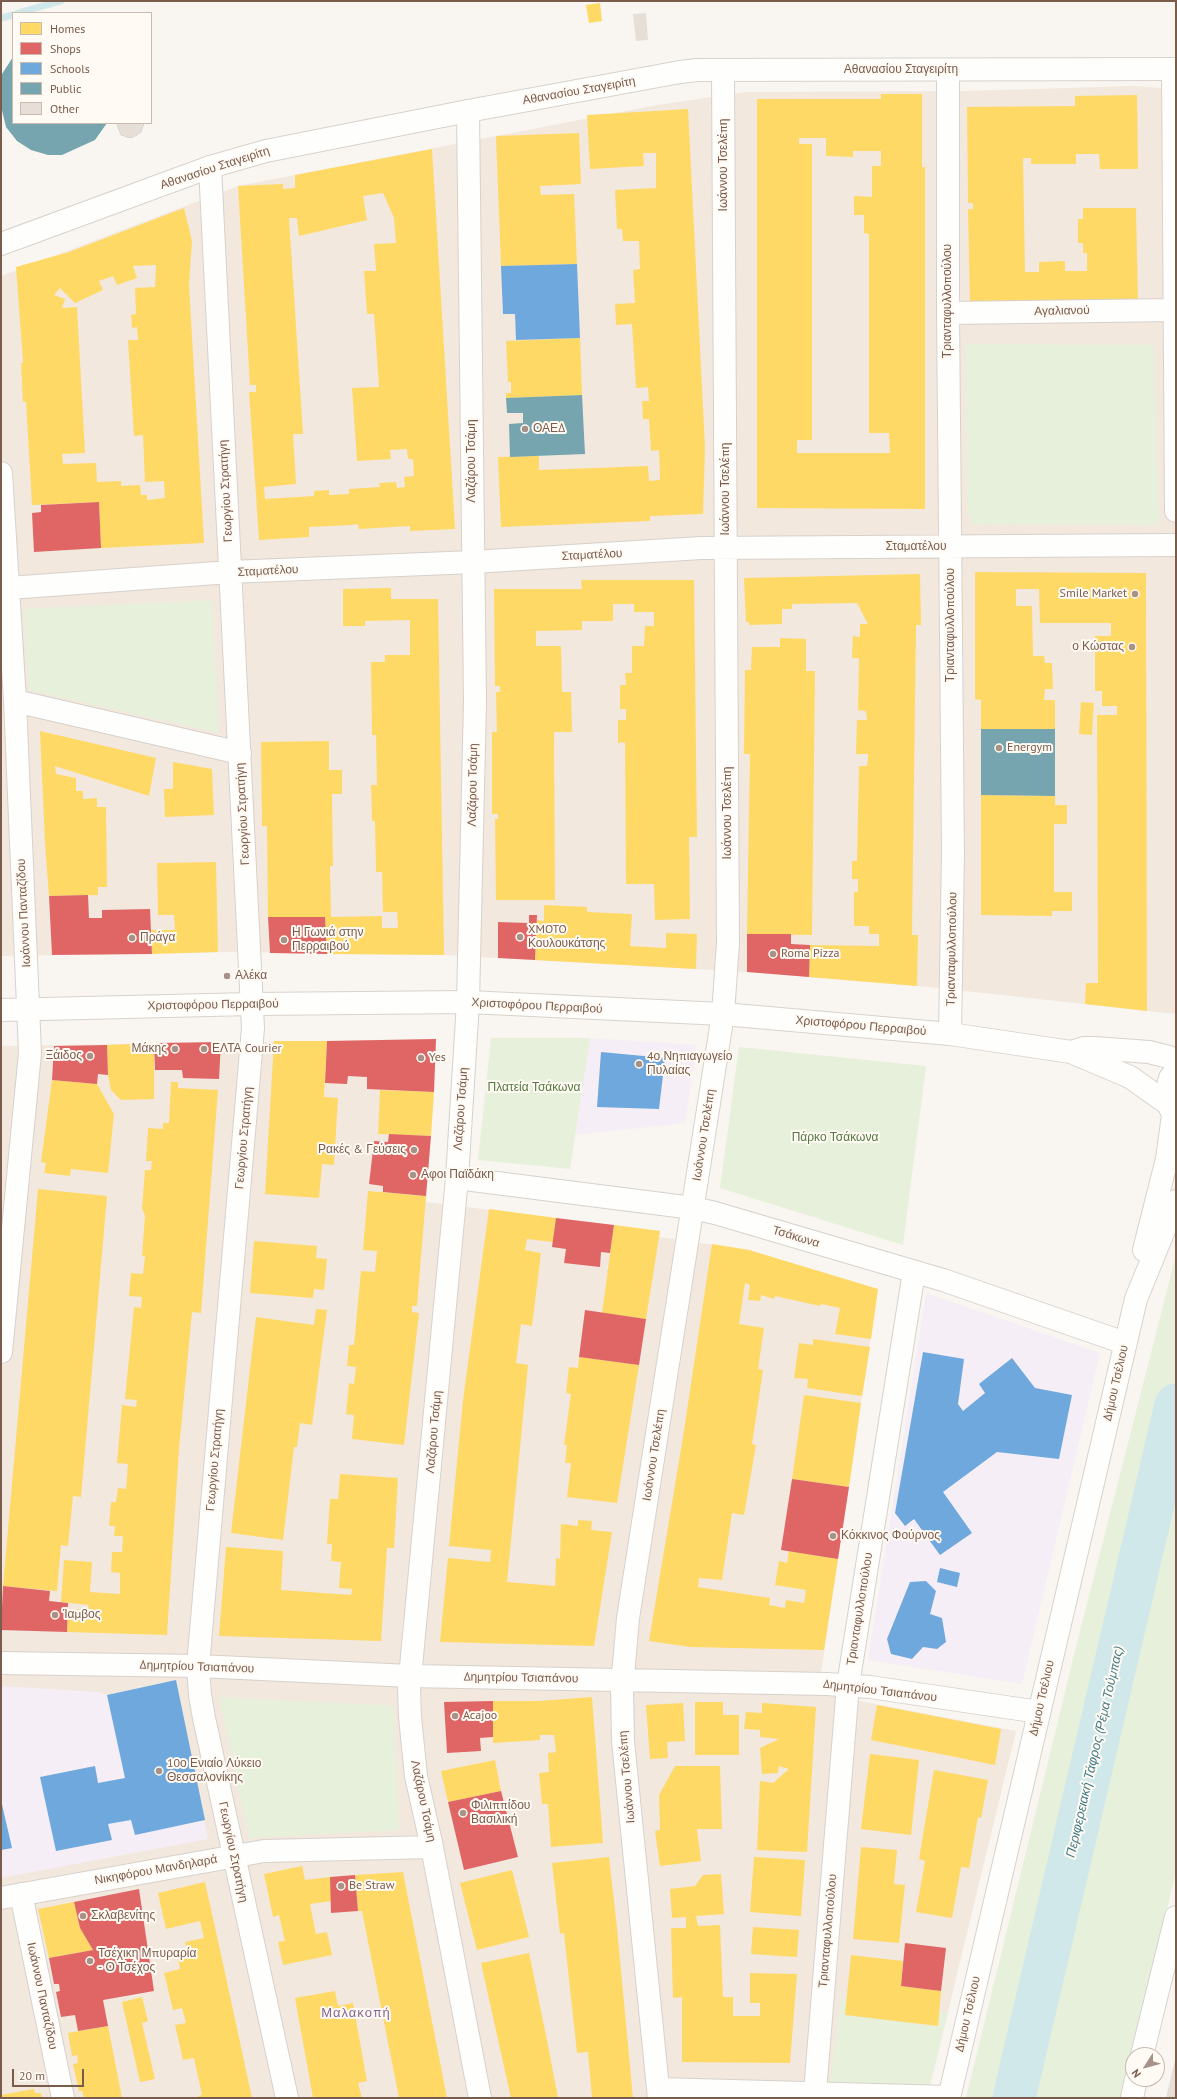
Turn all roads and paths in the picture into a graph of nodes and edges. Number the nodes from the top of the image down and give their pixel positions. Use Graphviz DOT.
graph roads {
  1 [pos="1174,69"];
  2 [pos="723,70"];
  3 [pos="948,71"];
  4 [pos="468,111"];
  5 [pos="210,167"];
  6 [pos="1,244"];
  7 [pos="1175,310"];
  8 [pos="948,313"];
  9 [pos="1,473"];
  10 [pos="1176,511"];
  11 [pos="1176,545"];
  12 [pos="950,547"];
  13 [pos="726,548"];
  14 [pos="473,562"];
  15 [pos="230,572"];
  16 [pos="9,588"];
  17 [pos="15,702"];
  18 [pos="240,753"];
  19 [pos="468,1002"];
  20 [pos="252,1004"];
  21 [pos="1,1010"];
  22 [pos="29,1010"];
  23 [pos="723,1014"];
  24 [pos="950,1034"];
  25 [pos="1071,1052"];
  26 [pos="1176,1063"];
  27 [pos="1176,1070"];
  28 [pos="1172,1112"];
  29 [pos="457,1178"];
  30 [pos="1176,1201"];
  31 [pos="693,1208"];
  32 [pos="7,1232"];
  33 [pos="914,1272"];
  34 [pos="1136,1299"];
  35 [pos="1125,1343"];
  36 [pos="1,1352"];
  37 [pos="1,1663"];
  38 [pos="198,1666"];
  39 [pos="410,1676"];
  40 [pos="622,1680"];
  41 [pos="848,1685"];
  42 [pos="1039,1712"];
  43 [pos="432,1847"];
  44 [pos="234,1856"];
  45 [pos="11,1896"];
  46 [pos="1176,1917"];
  47 [pos="1144,2047"];
  48 [pos="1134,2087"];
  49 [pos="815,2092"];
  50 [pos="659,2094"];
  51 [pos="949,2097"];
  52 [pos="63,2098"];
  53 [pos="287,2098"];
  54 [pos="480,2098"];
  55 [pos="1132,2098"];
  1 -- 3 [label="street, Αθανασίου Σταγειρίτη"];
  1 -- 7 [label="street"];
  2 -- 3 [label="street, Αθανασίου Σταγειρίτη"];
  2 -- 4 [label="street, Αθανασίου Σταγειρίτη"];
  2 -- 13 [label="street, Ιωάννου Τσελέπη"];
  3 -- 8 [label="street, Τριανταφυλλοπούλου"];
  4 -- 5 [label="street, Αθανασίου Σταγειρίτη"];
  4 -- 14 [label="street, Λαζάρου Τσάμη"];
  5 -- 6 [label="street, Αθανασίου Σταγειρίτη"];
  5 -- 15 [label="street, Γεωργίου Στρατήγη"];
  7 -- 8 [label="street, Αγαλιανού"];
  7 -- 10 [label="street"];
  8 -- 12 [label="street, Τριανταφυλλοπούλου"];
  9 -- 16 [label="street, Ιωάννου Πανταζίδου"];
  11 -- 12 [label="street, Σταματέλου"];
  12 -- 13 [label="street, Σταματέλου"];
  12 -- 24 [label="street, Τριανταφυλλοπούλου"];
  13 -- 14 [label="street, Σταματέλου"];
  13 -- 23 [label="street, Ιωάννου Τσελέπη"];
  14 -- 15 [label="street, Σταματέλου"];
  14 -- 19 [label="street, Λαζάρου Τσάμη"];
  15 -- 16 [label="street, Σταματέλου"];
  15 -- 18 [label="street, Γεωργίου Στρατήγη"];
  16 -- 17 [label="street, Ιωάννου Πανταζίδου"];
  17 -- 18 [label="street"];
  17 -- 22 [label="street, Ιωάννου Πανταζίδου"];
  18 -- 20 [label="street, Γεωργίου Στρατήγη"];
  19 -- 20 [label="street, Χριστοφόρου Περραιβού"];
  19 -- 23 [label="street, Χριστοφόρου Περραιβού"];
  19 -- 29 [label="street, Λαζάρου Τσάμη"];
  20 -- 22 [label="street, Χριστοφόρου Περραιβού"];
  20 -- 38 [label="street, Γεωργίου Στρατήγη"];
  21 -- 22 [label="street, Χριστοφόρου Περραιβού"];
  22 -- 32 [label="street, Ιωάννου Πανταζίδου"];
  23 -- 24 [label="street, Χριστοφόρου Περραιβού"];
  23 -- 31 [label="street, Ιωάννου Τσελέπη"];
  24 -- 25 [label="street, Χριστοφόρου Περραιβού"];
  25 -- 26 [label="street, Χριστοφόρου Περραιβού"];
  25 -- 28 [label="street, Χριστοφόρου Περραιβού"];
  27 -- 28 [label="street, Δήμου Τσέλιου"];
  28 -- 34 [label="street, Δήμου Τσέλιου"];
  29 -- 31 [label="street, Τσάκωνα"];
  29 -- 39 [label="street, Λαζάρου Τσάμη"];
  30 -- 34 [label="street, Δήμου Τσέλιου"];
  31 -- 33 [label="street, Τσάκωνα"];
  31 -- 40 [label="street, Ιωάννου Τσελέπη"];
  32 -- 36 [label="street, Ιωάννου Πανταζίδου"];
  33 -- 35 [label="street, Τσάκωνα"];
  33 -- 41 [label="street, Τριανταφυλλοπούλου"];
  34 -- 35 [label="street, Δήμου Τσέλιου"];
  35 -- 42 [label="street, Δήμου Τσέλιου"];
  37 -- 38 [label="street, Δημητρίου Τσιαπάνου"];
  38 -- 39 [label="street, Δημητρίου Τσιαπάνου"];
  38 -- 44 [label="street, Γεωργίου Στρατήγη"];
  39 -- 40 [label="street, Δημητρίου Τσιαπάνου"];
  39 -- 43 [label="street, Λαζάρου Τσάμη"];
  40 -- 41 [label="street, Δημητρίου Τσιαπάνου"];
  40 -- 50 [label="street, Ιωάννου Τσελέπη"];
  41 -- 42 [label="street, Δημητρίου Τσιαπάνου"];
  41 -- 49 [label="street, Τριανταφυλλοπούλου"];
  42 -- 51 [label="street, Δήμου Τσέλιου"];
  43 -- 44 [label="street, Νικηφόρου Μανδηλαρά"];
  43 -- 54 [label="street, Λαζάρου Τσάμη"];
  44 -- 45 [label="street, Νικηφόρου Μανδηλαρά"];
  44 -- 53 [label="street, Γεωργίου Στρατήγη"];
  45 -- 52 [label="street, Ιωάννου Πανταζίδου"];
  46 -- 47 [label="street"];
  48 -- 55 [label="street"];
  49 -- 50 [label="street"];
  49 -- 51 [label="street"];
}
